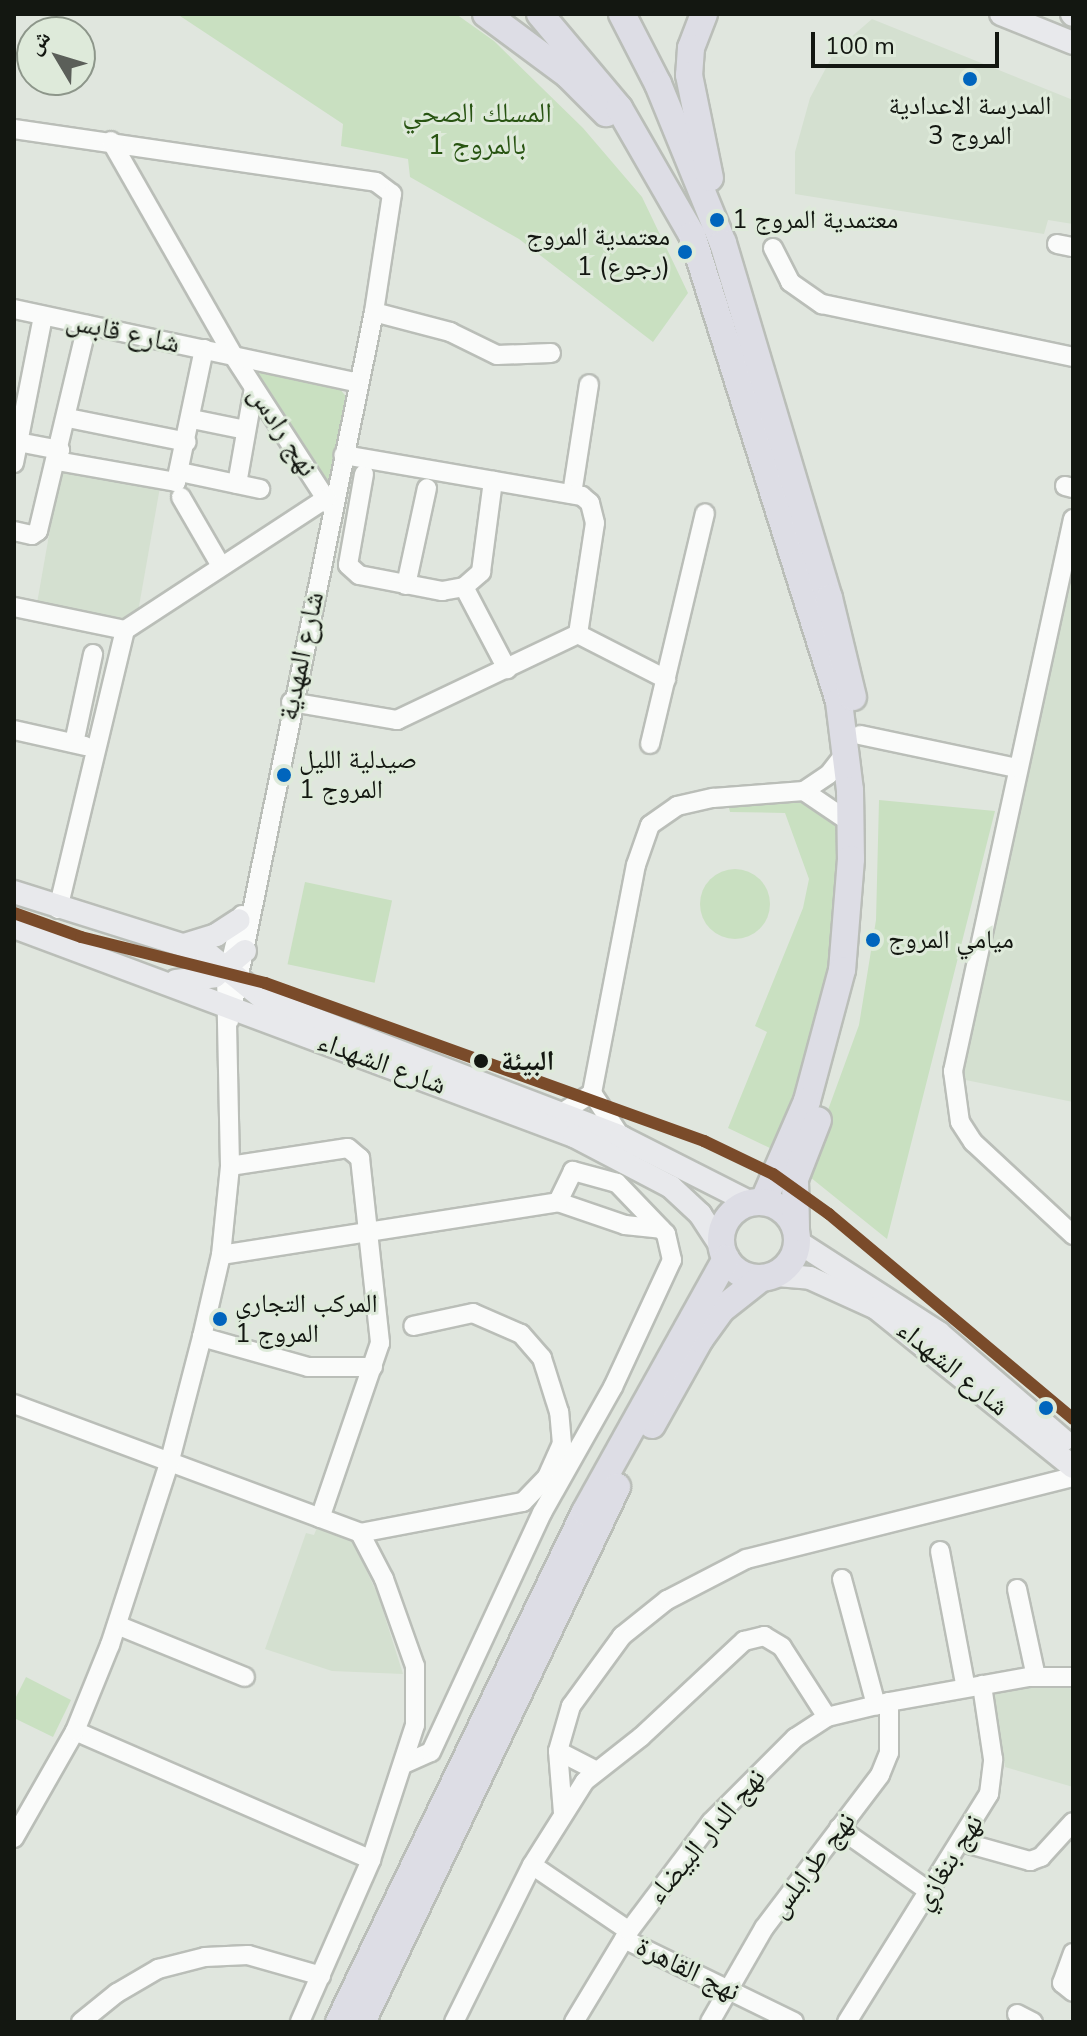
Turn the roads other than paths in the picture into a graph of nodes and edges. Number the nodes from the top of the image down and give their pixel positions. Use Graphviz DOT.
graph roads {
  1 [pos="486,14"];
  2 [pos="540,14"];
  3 [pos="622,14"];
  4 [pos="704,14"];
  5 [pos="1001,14"];
  6 [pos="1073,43"];
  7 [pos="14,129"];
  8 [pos="111,141"];
  9 [pos="709,205"];
  10 [pos="680,210"];
  11 [pos="773,248"];
  12 [pos="14,309"];
  13 [pos="374,312"];
  14 [pos="43,316"];
  15 [pos="87,325"];
  16 [pos="204,349"];
  17 [pos="551,353"];
  18 [pos="233,355"];
  19 [pos="1073,357"];
  20 [pos="358,383"];
  21 [pos="589,384"];
  22 [pos="254,388"];
  23 [pos="68,418"];
  24 [pos="192,419"];
  25 [pos="246,430"];
  26 [pos="187,442"];
  27 [pos="344,455"];
  28 [pos="15,456"];
  29 [pos="58,456"];
  30 [pos="180,472"];
  31 [pos="364,474"];
  32 [pos="493,481"];
  33 [pos="237,484"];
  34 [pos="427,488"];
  35 [pos="260,489"];
  36 [pos="572,494"];
  37 [pos="181,497"];
  38 [pos="329,503"];
  39 [pos="705,513"];
  40 [pos="1073,519"];
  41 [pos="14,531"];
  42 [pos="221,566"];
  43 [pos="406,585"];
  44 [pos="464,587"];
  45 [pos="14,607"];
  46 [pos="125,630"];
  47 [pos="578,634"];
  48 [pos="93,654"];
  49 [pos="507,669"];
  50 [pos="666,679"];
  51 [pos="291,702"];
  52 [pos="14,730"];
  53 [pos="74,743"];
  54 [pos="854,743"];
  55 [pos="650,744"];
  56 [pos="97,748"];
  57 [pos="1017,768"];
  58 [pos="804,791"];
  59 [pos="851,823"];
  60 [pos="14,892"];
  61 [pos="251,899"];
  62 [pos="58,909"];
  63 [pos="239,920"];
  64 [pos="14,927"];
  65 [pos="184,945"];
  66 [pos="238,967"];
  67 [pos="162,980"];
  68 [pos="231,1011"];
  69 [pos="592,1093"];
  70 [pos="563,1112"];
  71 [pos="621,1137"];
  72 [pos="230,1166"];
  73 [pos="558,1202"];
  74 [pos="757,1203"];
  75 [pos="661,1229"];
  76 [pos="371,1232"];
  77 [pos="797,1235"];
  78 [pos="1073,1235"];
  79 [pos="724,1252"];
  80 [pos="221,1255"];
  81 [pos="768,1277"];
  82 [pos="413,1326"];
  83 [pos="202,1337"];
  84 [pos="373,1367"];
  85 [pos="14,1404"];
  86 [pos="563,1430"];
  87 [pos="581,1441"];
  88 [pos="1073,1449"];
  89 [pos="170,1460"];
  90 [pos="1073,1467"];
  91 [pos="557,1472"];
  92 [pos="1073,1477"];
  93 [pos="320,1518"];
  94 [pos="360,1533"];
  95 [pos="940,1551"];
  96 [pos="842,1579"];
  97 [pos="1017,1589"];
  98 [pos="117,1625"];
  99 [pos="245,1677"];
  100 [pos="1036,1677"];
  101 [pos="1073,1677"];
  102 [pos="974,1686"];
  103 [pos="882,1704"];
  104 [pos="827,1717"];
  105 [pos="75,1731"];
  106 [pos="558,1751"];
  107 [pos="406,1763"];
  108 [pos="595,1770"];
  109 [pos="563,1813"];
  110 [pos="20,1815"];
  111 [pos="1073,1822"];
  112 [pos="839,1828"];
  113 [pos="14,1838"];
  114 [pos="962,1842"];
  115 [pos="371,1860"];
  116 [pos="532,1865"];
  117 [pos="930,1892"];
  118 [pos="627,1935"];
  119 [pos="1073,1953"];
  120 [pos="321,1976"];
  121 [pos="727,1987"];
  122 [pos="1073,1992"];
  123 [pos="81,2022"];
  124 [pos="300,2022"];
  125 [pos="339,2022"];
  126 [pos="362,2022"];
  127 [pos="454,2022"];
  128 [pos="574,2022"];
  129 [pos="710,2022"];
  130 [pos="794,2022"];
  131 [pos="847,2022"];
  1 -- 10 [label="highway"];
  2 -- 10 [label="highway"];
  3 -- 9 [label="highway"];
  4 -- 9 [label="highway"];
  5 -- 6 [label="main road"];
  7 -- 8 [label="street"];
  8 -- 13 [label="street, شارع المهدية"];
  8 -- 18 [label="street, نهج رادس"];
  9 -- 54 [label="highway"];
  10 -- 54 [label="highway"];
  11 -- 19 [label="street"];
  12 -- 14 [label="street, شارع قابس"];
  13 -- 17 [label="street"];
  13 -- 20 [label="street, شارع المهدية"];
  14 -- 15 [label="street, شارع قابس"];
  14 -- 28 [label="street"];
  15 -- 16 [label="street, شارع قابس"];
  15 -- 23 [label="street"];
  16 -- 18 [label="street, شارع قابس"];
  16 -- 24 [label="street"];
  18 -- 20 [label="street, شارع قابس"];
  18 -- 22 [label="street, نهج رادس"];
  20 -- 27 [label="street, شارع المهدية"];
  21 -- 36 [label="street"];
  22 -- 25 [label="street"];
  22 -- 38 [label="street, نهج رادس"];
  23 -- 26 [label="street"];
  23 -- 29 [label="street"];
  24 -- 25 [label="street"];
  24 -- 26 [label="street"];
  25 -- 33 [label="street"];
  26 -- 30 [label="street"];
  27 -- 32 [label="street"];
  27 -- 38 [label="street, شارع المهدية"];
  28 -- 29 [label="street"];
  29 -- 30 [label="street"];
  29 -- 41 [label="street"];
  30 -- 33 [label="street"];
  31 -- 43 [label="street"];
  32 -- 36 [label="street"];
  32 -- 44 [label="street"];
  33 -- 35 [label="street"];
  34 -- 43 [label="street"];
  36 -- 47 [label="street"];
  37 -- 42 [label="street"];
  38 -- 42 [label="street"];
  38 -- 51 [label="street, شارع المهدية"];
  39 -- 50 [label="street"];
  40 -- 57 [label="street"];
  42 -- 46 [label="street"];
  43 -- 44 [label="street"];
  44 -- 49 [label="street"];
  45 -- 46 [label="street"];
  46 -- 56 [label="street"];
  47 -- 49 [label="street"];
  47 -- 50 [label="street"];
  48 -- 53 [label="street"];
  49 -- 51 [label="street"];
  50 -- 55 [label="street"];
  51 -- 61 [label="street, شارع المهدية"];
  52 -- 53 [label="street"];
  53 -- 56 [label="street"];
  54 -- 57 [label="street"];
  54 -- 58 [label="street"];
  54 -- 59 [label="highway"];
  54 -- 77 [label="highway"];
  56 -- 62 [label="street"];
  57 -- 78 [label="street"];
  58 -- 59 [label="street"];
  58 -- 69 [label="street"];
  59 -- 74 [label="highway"];
  60 -- 62 [label="main road, شارع الشهداء"];
  61 -- 63 [label="street"];
  61 -- 66 [label="street"];
  62 -- 65 [label="main road, شارع الشهداء"];
  63 -- 65 [label="main road"];
  63 -- 66 [label="street"];
  64 -- 67 [label="main road, شارع الشهداء"];
  65 -- 66 [label="main road, شارع الشهداء"];
  66 -- 67 [label="main road"];
  66 -- 68 [label="street"];
  66 -- 70 [label="main road, شارع الشهداء"];
  67 -- 68 [label="main road, شارع الشهداء"];
  68 -- 72 [label="street"];
  68 -- 79 [label="main road, شارع الشهداء"];
  69 -- 70 [label="street"];
  69 -- 71 [label="street"];
  70 -- 71 [label="main road, شارع الشهداء"];
  71 -- 74 [label="main road, شارع الشهداء"];
  72 -- 76 [label="street"];
  72 -- 80 [label="street"];
  73 -- 75 [label="street"];
  73 -- 75 [label="street"];
  73 -- 76 [label="street"];
  74 -- 77 [label="highway"];
  74 -- 79 [label="highway"];
  75 -- 87 [label="street"];
  76 -- 80 [label="street"];
  76 -- 84 [label="street"];
  77 -- 81 [label="highway"];
  77 -- 88 [label="main road, شارع الشهداء"];
  79 -- 81 [label="highway"];
  79 -- 125 [label="highway"];
  80 -- 83 [label="street"];
  81 -- 90 [label="main road, شارع الشهداء"];
  81 -- 126 [label="highway"];
  82 -- 86 [label="street"];
  83 -- 84 [label="street"];
  83 -- 89 [label="street"];
  84 -- 93 [label="street"];
  85 -- 89 [label="street"];
  86 -- 87 [label="street"];
  86 -- 91 [label="street"];
  87 -- 91 [label="street"];
  89 -- 93 [label="street"];
  89 -- 98 [label="street"];
  91 -- 94 [label="street"];
  91 -- 107 [label="street"];
  92 -- 106 [label="street"];
  93 -- 94 [label="street"];
  94 -- 107 [label="street"];
  95 -- 102 [label="street, نهج بنغازي"];
  96 -- 103 [label="street, نهج طرابلس"];
  97 -- 100 [label="street"];
  98 -- 99 [label="street"];
  98 -- 105 [label="street"];
  100 -- 101 [label="street, نهج الدار البيضاء"];
  100 -- 102 [label="street, نهج الدار البيضاء"];
  102 -- 103 [label="street, نهج الدار البيضاء"];
  102 -- 114 [label="street, نهج بنغازي"];
  103 -- 104 [label="street, نهج الدار البيضاء"];
  103 -- 112 [label="street, نهج طرابلس"];
  104 -- 108 [label="street"];
  104 -- 118 [label="street, نهج الدار البيضاء"];
  105 -- 110 [label="street"];
  105 -- 115 [label="street"];
  106 -- 108 [label="street"];
  106 -- 109 [label="street"];
  107 -- 115 [label="street"];
  108 -- 109 [label="street"];
  109 -- 116 [label="street"];
  110 -- 113 [label="street"];
  111 -- 114 [label="street"];
  112 -- 117 [label="street"];
  112 -- 121 [label="street, نهج طرابلس"];
  114 -- 117 [label="street, نهج بنغازي"];
  115 -- 120 [label="street"];
  116 -- 118 [label="street, نهج القاهرة"];
  116 -- 127 [label="street"];
  117 -- 131 [label="street, نهج بنغازي"];
  118 -- 121 [label="street, نهج القاهرة"];
  118 -- 128 [label="street, نهج الدار البيضاء"];
  119 -- 122 [label="street"];
  120 -- 123 [label="street"];
  120 -- 124 [label="street"];
  121 -- 129 [label="street, نهج طرابلس"];
  121 -- 130 [label="street, نهج القاهرة"];
}
